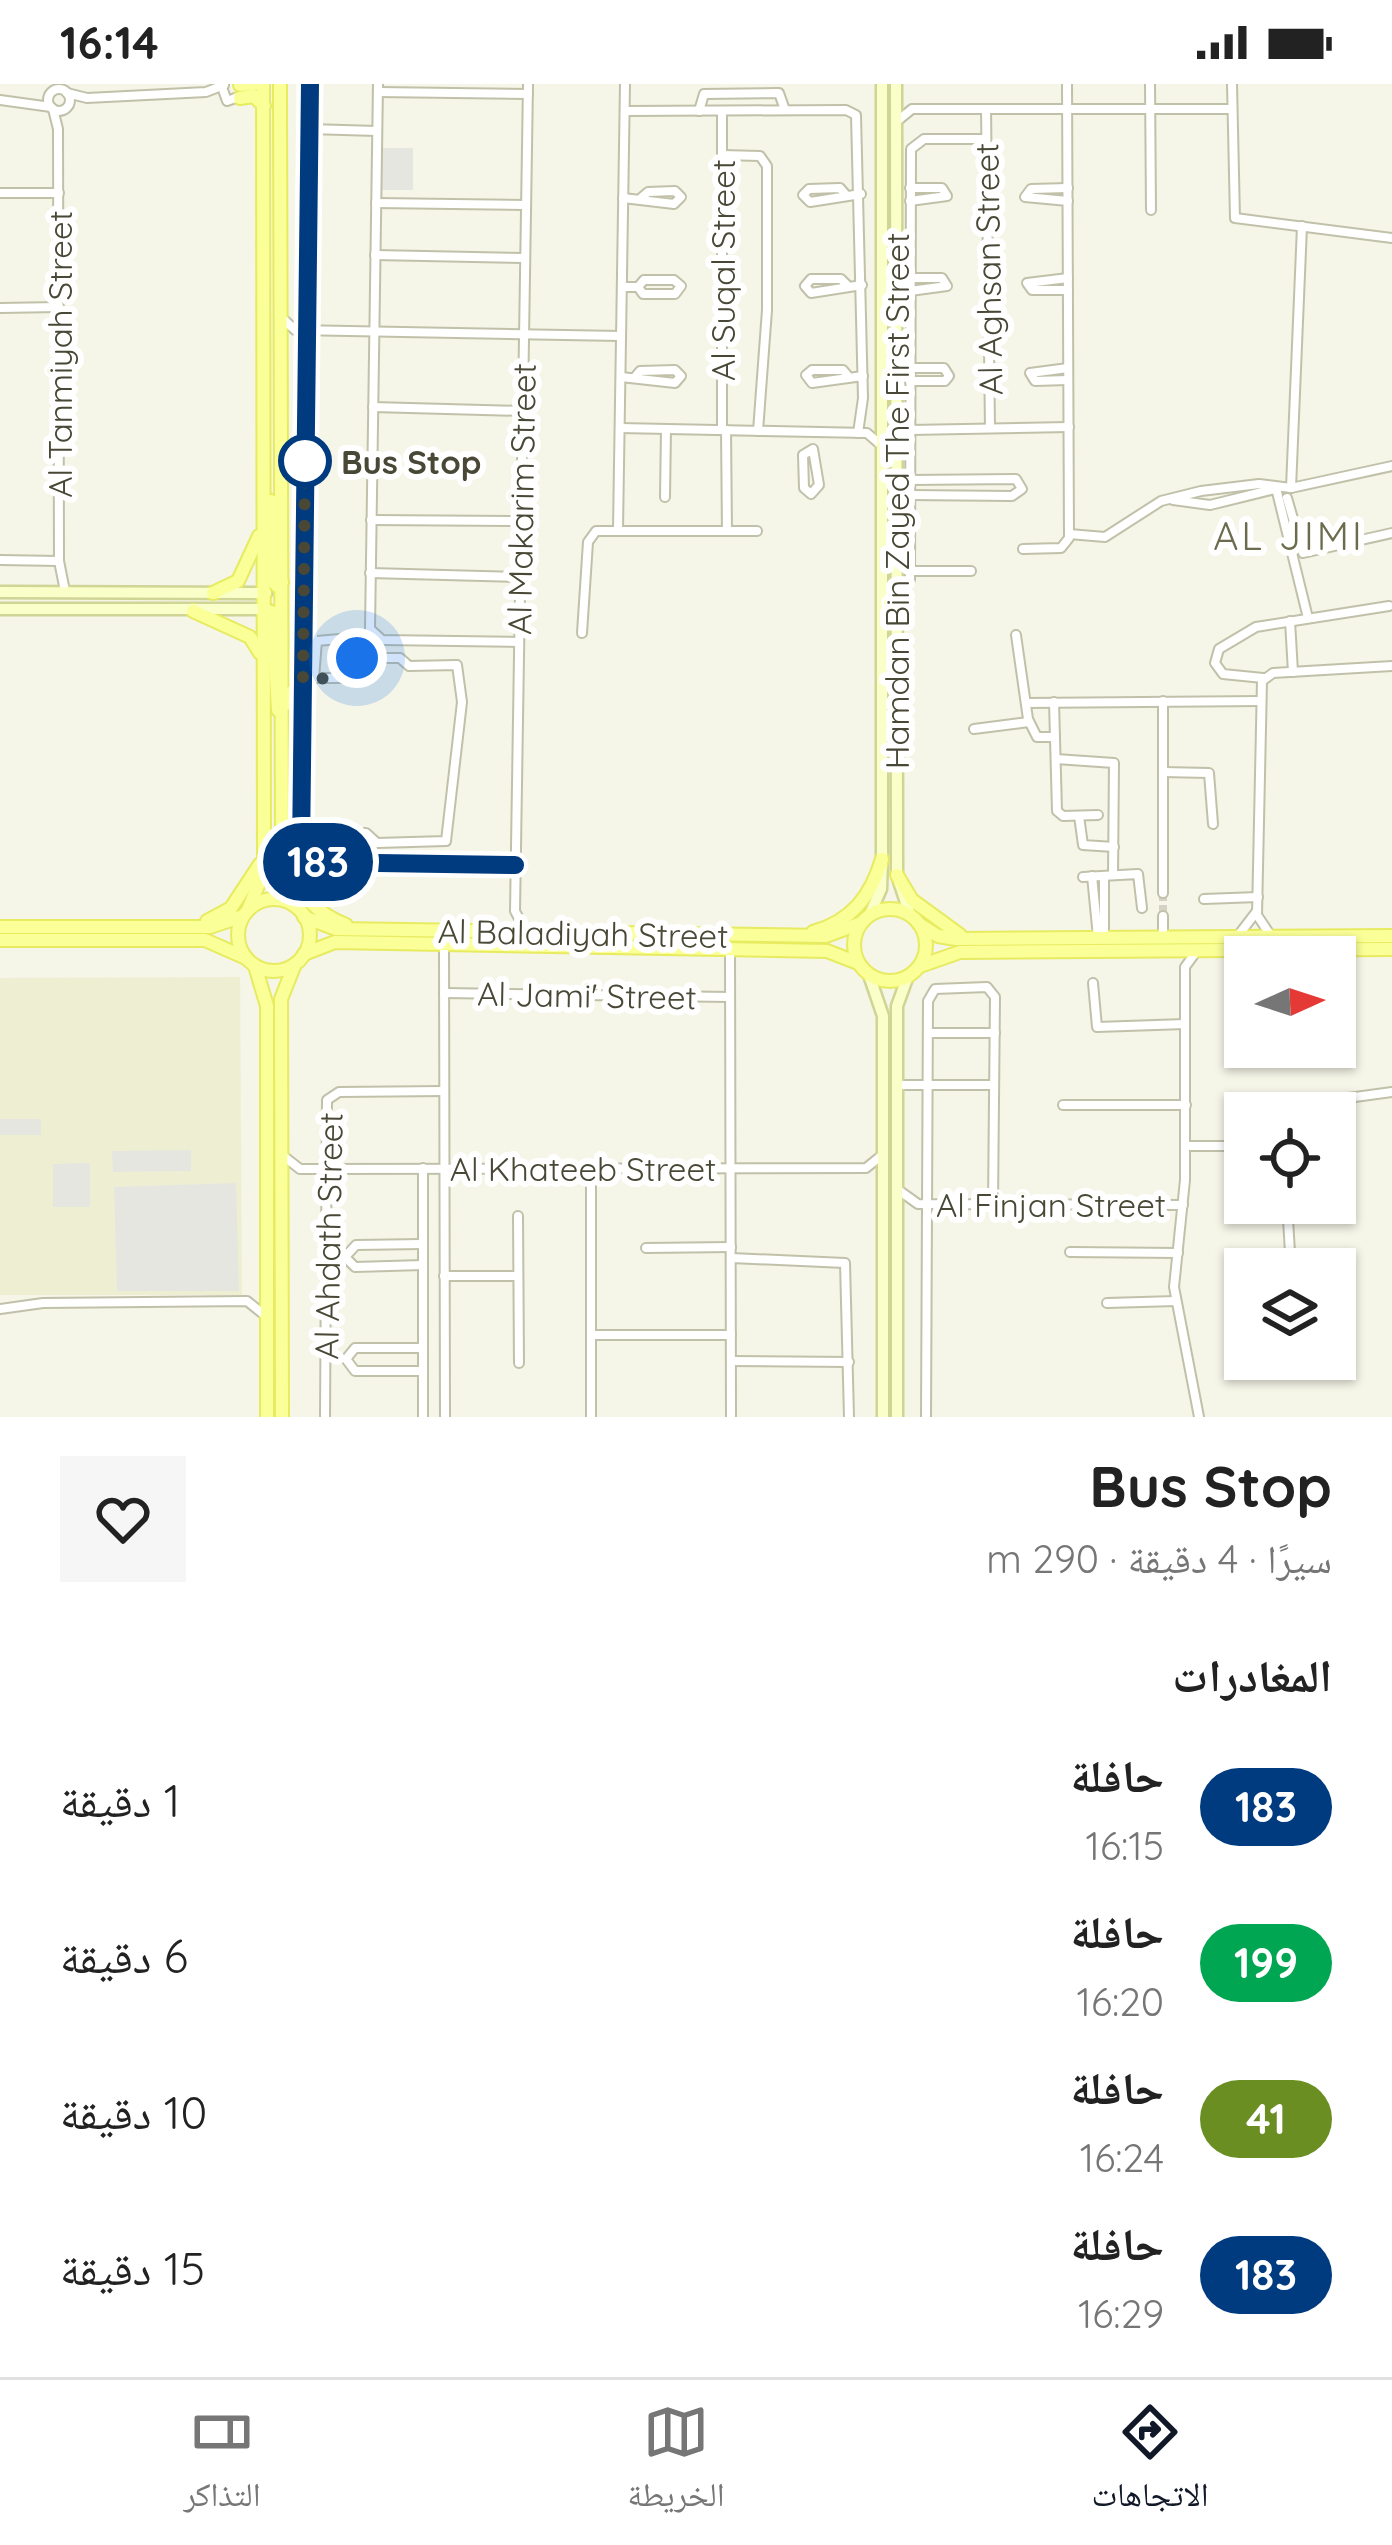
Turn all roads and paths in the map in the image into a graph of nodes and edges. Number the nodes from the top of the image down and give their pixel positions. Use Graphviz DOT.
graph roads {
  1 [pos="224,84"];
  2 [pos="259,84"];
  3 [pos="280,84"];
  4 [pos="310,84"];
  5 [pos="625,84"];
  6 [pos="882,84"];
  7 [pos="1067,84"];
  8 [pos="1150,84"];
  9 [pos="1232,84"];
  10 [pos="378,88"];
  11 [pos="741,88"];
  12 [pos="59,89"];
  13 [pos="239,89"];
  14 [pos="528,89"];
  15 [pos="896,89"];
  16 [pos="206,92"];
  17 [pos="86,98"];
  18 [pos="224,98"];
  19 [pos="0,100"];
  20 [pos="29,101"];
  21 [pos="263,106"];
  22 [pos="66,107"];
  23 [pos="52,108"];
  24 [pos="912,109"];
  25 [pos="986,109"];
  26 [pos="1067,109"];
  27 [pos="1150,109"];
  28 [pos="1232,109"];
  29 [pos="784,110"];
  30 [pos="625,111"];
  31 [pos="698,111"];
  32 [pos="722,111"];
  33 [pos="896,122"];
  34 [pos="58,129"];
  35 [pos="309,129"];
  36 [pos="377,130"];
  37 [pos="986,140"];
  38 [pos="722,155"];
  39 [pos="910,188"];
  40 [pos="1067,188"];
  41 [pos="0,193"];
  42 [pos="58,194"];
  43 [pos="861,194"];
  44 [pos="846,195"];
  45 [pos="623,198"];
  46 [pos="641,198"];
  47 [pos="910,201"];
  48 [pos="1068,201"];
  49 [pos="376,203"];
  50 [pos="526,205"];
  51 [pos="1150,210"];
  52 [pos="1302,226"];
  53 [pos="1392,238"];
  54 [pos="375,255"];
  55 [pos="525,258"];
  56 [pos="910,278"];
  57 [pos="1068,278"];
  58 [pos="862,285"];
  59 [pos="847,286"];
  60 [pos="622,287"];
  61 [pos="638,287"];
  62 [pos="1068,290"];
  63 [pos="910,291"];
  64 [pos="59,307"];
  65 [pos="0,308"];
  66 [pos="281,317"];
  67 [pos="295,330"];
  68 [pos="307,330"];
  69 [pos="374,331"];
  70 [pos="524,334"];
  71 [pos="621,336"];
  72 [pos="281,342"];
  73 [pos="910,368"];
  74 [pos="1068,368"];
  75 [pos="848,376"];
  76 [pos="863,376"];
  77 [pos="621,377"];
  78 [pos="635,377"];
  79 [pos="1068,380"];
  80 [pos="910,381"];
  81 [pos="373,407"];
  82 [pos="523,411"];
  83 [pos="882,418"];
  84 [pos="1069,427"];
  85 [pos="620,428"];
  86 [pos="990,428"];
  87 [pos="666,429"];
  88 [pos="724,430"];
  89 [pos="910,430"];
  90 [pos="758,431"];
  91 [pos="811,432"];
  92 [pos="862,433"];
  93 [pos="882,446"];
  94 [pos="811,448"];
  95 [pos="896,449"];
  96 [pos="910,461"];
  97 [pos="1392,466"];
  98 [pos="264,471"];
  99 [pos="896,474"];
  100 [pos="910,480"];
  101 [pos="1276,488"];
  102 [pos="1292,488"];
  103 [pos="910,495"];
  104 [pos="665,497"];
  105 [pos="1287,498"];
  106 [pos="1172,499"];
  107 [pos="371,520"];
  108 [pos="521,521"];
  109 [pos="263,523"];
  110 [pos="618,529"];
  111 [pos="727,531"];
  112 [pos="757,532"];
  113 [pos="1392,533"];
  114 [pos="1069,534"];
  115 [pos="1023,549"];
  116 [pos="0,560"];
  117 [pos="59,561"];
  118 [pos="970,571"];
  119 [pos="370,573"];
  120 [pos="520,577"];
  121 [pos="59,579"];
  122 [pos="282,587"];
  123 [pos="0,592"];
  124 [pos="50,592"];
  125 [pos="66,592"];
  126 [pos="110,593"];
  127 [pos="213,593"];
  128 [pos="263,593"];
  129 [pos="1389,606"];
  130 [pos="0,609"];
  131 [pos="61,609"];
  132 [pos="272,609"];
  133 [pos="193,611"];
  134 [pos="1308,618"];
  135 [pos="1290,621"];
  136 [pos="582,633"];
  137 [pos="1016,635"];
  138 [pos="373,636"];
  139 [pos="519,642"];
  140 [pos="1392,666"];
  141 [pos="1293,671"];
  142 [pos="1264,678"];
  143 [pos="264,680"];
  144 [pos="307,681"];
  145 [pos="1162,701"];
  146 [pos="1261,701"];
  147 [pos="1054,702"];
  148 [pos="1026,703"];
  149 [pos="282,716"];
  150 [pos="1029,722"];
  151 [pos="974,728"];
  152 [pos="1055,737"];
  153 [pos="1055,759"];
  154 [pos="1162,772"];
  155 [pos="1098,815"];
  156 [pos="1079,816"];
  157 [pos="1213,824"];
  158 [pos="300,834"];
  159 [pos="264,845"];
  160 [pos="1114,847"];
  161 [pos="283,853"];
  162 [pos="883,859"];
  163 [pos="515,865"];
  164 [pos="897,875"];
  165 [pos="1108,875"];
  166 [pos="1162,892"];
  167 [pos="1258,898"];
  168 [pos="1204,899"];
  169 [pos="1142,908"];
  170 [pos="1257,910"];
  171 [pos="300,911"];
  172 [pos="246,913"];
  173 [pos="514,915"];
  174 [pos="1163,916"];
  175 [pos="866,919"];
  176 [pos="915,920"];
  177 [pos="173,926"];
  178 [pos="0,927"];
  179 [pos="359,929"];
  180 [pos="500,931"];
  181 [pos="528,932"];
  182 [pos="798,936"];
  183 [pos="1238,936"];
  184 [pos="1271,936"];
  185 [pos="1356,936"];
  186 [pos="1392,936"];
  187 [pos="1101,937"];
  188 [pos="1163,937"];
  189 [pos="1224,937"];
  190 [pos="967,938"];
  191 [pos="0,940"];
  192 [pos="444,944"];
  193 [pos="730,949"];
  194 [pos="1392,949"];
  195 [pos="1198,950"];
  196 [pos="1171,951"];
  197 [pos="300,959"];
  198 [pos="250,962"];
  199 [pos="858,963"];
  200 [pos="920,966"];
  201 [pos="1185,967"];
  202 [pos="869,975"];
  203 [pos="908,976"];
  204 [pos="1093,983"];
  205 [pos="444,993"];
  206 [pos="730,997"];
  207 [pos="1185,1024"];
  208 [pos="928,1033"];
  209 [pos="995,1033"];
  210 [pos="994,1084"];
  211 [pos="897,1085"];
  212 [pos="928,1085"];
  213 [pos="443,1091"];
  214 [pos="1392,1092"];
  215 [pos="1356,1097"];
  216 [pos="1186,1105"];
  217 [pos="1063,1106"];
  218 [pos="1186,1146"];
  219 [pos="1224,1146"];
  220 [pos="282,1153"];
  221 [pos="883,1154"];
  222 [pos="423,1168"];
  223 [pos="444,1168"];
  224 [pos="591,1168"];
  225 [pos="731,1168"];
  226 [pos="866,1168"];
  227 [pos="300,1169"];
  228 [pos="326,1169"];
  229 [pos="883,1184"];
  230 [pos="282,1187"];
  231 [pos="897,1189"];
  232 [pos="922,1204"];
  233 [pos="993,1204"];
  234 [pos="1184,1205"];
  235 [pos="518,1216"];
  236 [pos="897,1218"];
  237 [pos="423,1244"];
  238 [pos="646,1248"];
  239 [pos="731,1252"];
  240 [pos="1070,1252"];
  241 [pos="1178,1253"];
  242 [pos="423,1265"];
  243 [pos="444,1276"];
  244 [pos="518,1276"];
  245 [pos="266,1286"];
  246 [pos="247,1300"];
  247 [pos="1176,1301"];
  248 [pos="1107,1303"];
  249 [pos="423,1304"];
  250 [pos="444,1304"];
  251 [pos="0,1309"];
  252 [pos="267,1317"];
  253 [pos="591,1335"];
  254 [pos="731,1335"];
  255 [pos="423,1348"];
  256 [pos="325,1359"];
  257 [pos="346,1359"];
  258 [pos="731,1361"];
  259 [pos="849,1362"];
  260 [pos="519,1363"];
  261 [pos="423,1371"];
  262 [pos="267,1417"];
  263 [pos="282,1417"];
  264 [pos="325,1417"];
  265 [pos="423,1417"];
  266 [pos="445,1417"];
  267 [pos="591,1417"];
  268 [pos="731,1417"];
  269 [pos="849,1417"];
  270 [pos="883,1417"];
  271 [pos="897,1417"];
  272 [pos="926,1417"];
  273 [pos="1199,1417"];
  1 -- 16 [label="street"];
  1 -- 18 [label="street"];
  2 -- 13 [label="main road"];
  2 -- 21 [label="main road"];
  3 -- 66 [label="main road"];
  4 -- 35 [label="street"];
  5 -- 30 [label="street"];
  6 -- 83 [label="main road, Hamdan Bin Zayed The First Street"];
  7 -- 26 [label="street"];
  8 -- 27 [label="street"];
  9 -- 28 [label="street"];
  10 -- 14 [label="street"];
  10 -- 36 [label="street"];
  11 -- 29 [label="street"];
  11 -- 31 [label="street"];
  12 -- 17 [label="street"];
  12 -- 20 [label="street"];
  12 -- 22 [label="street"];
  12 -- 23 [label="street, Al Tanmiyah Street"];
  13 -- 18 [label="street"];
  13 -- 21 [label="main road"];
  14 -- 50 [label="street, Al Makarim Street"];
  15 -- 24 [label="street"];
  15 -- 33 [label="main road, Hamdan Bin Zayed The First Street"];
  16 -- 17 [label="street"];
  16 -- 18 [label="street"];
  17 -- 22 [label="street"];
  19 -- 20 [label="street"];
  20 -- 23 [label="street"];
  21 -- 98 [label="main road"];
  22 -- 23 [label="street"];
  22 -- 34 [label="street, Al Tanmiyah Street"];
  23 -- 34 [label="street, Al Tanmiyah Street"];
  24 -- 25 [label="street"];
  24 -- 33 [label="street"];
  25 -- 26 [label="street"];
  25 -- 37 [label="street, Al Aghsan Street"];
  26 -- 27 [label="street"];
  26 -- 40 [label="street"];
  27 -- 28 [label="street"];
  27 -- 51 [label="street"];
  28 -- 52 [label="street"];
  29 -- 32 [label="street"];
  29 -- 43 [label="street"];
  30 -- 31 [label="street"];
  30 -- 45 [label="street"];
  31 -- 32 [label="street"];
  32 -- 38 [label="street, Al Suqal Street"];
  33 -- 95 [label="main road, Hamdan Bin Zayed The First Street"];
  34 -- 42 [label="street, Al Tanmiyah Street"];
  35 -- 36 [label="street"];
  35 -- 68 [label="street"];
  36 -- 49 [label="street"];
  37 -- 39 [label="street"];
  37 -- 86 [label="street, Al Aghsan Street"];
  38 -- 88 [label="street, Al Suqal Street"];
  38 -- 90 [label="street"];
  39 -- 47 [label="street"];
  39 -- 47 [label="street"];
  40 -- 48 [label="street"];
  40 -- 48 [label="street"];
  41 -- 42 [label="street"];
  42 -- 64 [label="street, Al Tanmiyah Street"];
  43 -- 44 [label="street"];
  43 -- 58 [label="street"];
  44 -- 44 [label="street"];
  45 -- 46 [label="street"];
  45 -- 60 [label="street"];
  46 -- 46 [label="street"];
  47 -- 56 [label="street"];
  48 -- 57 [label="street"];
  49 -- 50 [label="street"];
  49 -- 54 [label="street"];
  50 -- 55 [label="street, Al Makarim Street"];
  52 -- 53 [label="street"];
  52 -- 102 [label="street"];
  54 -- 55 [label="street"];
  54 -- 69 [label="street"];
  55 -- 70 [label="street, Al Makarim Street"];
  56 -- 63 [label="street"];
  56 -- 63 [label="street"];
  57 -- 62 [label="street"];
  57 -- 62 [label="street"];
  58 -- 59 [label="street"];
  58 -- 76 [label="street"];
  59 -- 59 [label="street"];
  60 -- 61 [label="street"];
  60 -- 71 [label="street"];
  61 -- 61 [label="street"];
  62 -- 74 [label="street"];
  63 -- 73 [label="street"];
  64 -- 65 [label="street"];
  64 -- 117 [label="street, Al Tanmiyah Street"];
  66 -- 67 [label="street"];
  66 -- 72 [label="main road"];
  67 -- 68 [label="street"];
  67 -- 72 [label="street"];
  68 -- 69 [label="street"];
  68 -- 144 [label="street"];
  69 -- 70 [label="street"];
  69 -- 81 [label="street"];
  70 -- 71 [label="street"];
  70 -- 82 [label="street, Al Makarim Street"];
  71 -- 77 [label="street"];
  72 -- 122 [label="main road"];
  73 -- 80 [label="street"];
  73 -- 80 [label="street"];
  74 -- 79 [label="street"];
  74 -- 79 [label="street"];
  75 -- 75 [label="street"];
  75 -- 76 [label="street"];
  76 -- 92 [label="street"];
  77 -- 78 [label="street"];
  77 -- 85 [label="street"];
  78 -- 78 [label="street"];
  79 -- 84 [label="street"];
  80 -- 89 [label="street"];
  81 -- 82 [label="street"];
  81 -- 107 [label="street"];
  82 -- 108 [label="street, Al Makarim Street"];
  83 -- 92 [label="street"];
  83 -- 93 [label="main road, Hamdan Bin Zayed The First Street"];
  84 -- 86 [label="street"];
  84 -- 114 [label="street"];
  85 -- 87 [label="street"];
  85 -- 110 [label="street"];
  86 -- 89 [label="street"];
  87 -- 88 [label="street"];
  87 -- 104 [label="street"];
  88 -- 90 [label="street"];
  88 -- 111 [label="street, Al Suqal Street"];
  89 -- 96 [label="street"];
  90 -- 91 [label="street"];
  91 -- 92 [label="street"];
  91 -- 94 [label="street"];
  92 -- 93 [label="street"];
  93 -- 162 [label="main road, Hamdan Bin Zayed The First Street"];
  94 -- 94 [label="street"];
  95 -- 96 [label="street"];
  95 -- 99 [label="main road, Hamdan Bin Zayed The First Street"];
  96 -- 99 [label="street"];
  96 -- 100 [label="street"];
  97 -- 102 [label="street"];
  98 -- 109 [label="main road"];
  98 -- 122 [label="main road"];
  99 -- 164 [label="main road, Hamdan Bin Zayed The First Street"];
  100 -- 103 [label="street"];
  100 -- 103 [label="street"];
  101 -- 102 [label="street"];
  101 -- 106 [label="street"];
  101 -- 106 [label="street"];
  101 -- 134 [label="street"];
  103 -- 118 [label="street"];
  105 -- 113 [label="street"];
  106 -- 114 [label="street"];
  107 -- 108 [label="street"];
  107 -- 119 [label="street"];
  108 -- 120 [label="street, Al Makarim Street"];
  109 -- 127 [label="main road"];
  109 -- 128 [label="main road"];
  110 -- 111 [label="street"];
  110 -- 136 [label="street"];
  111 -- 112 [label="street"];
  114 -- 115 [label="street"];
  116 -- 117 [label="street"];
  117 -- 121 [label="street, Al Tanmiyah Street"];
  119 -- 120 [label="street"];
  119 -- 138 [label="street"];
  120 -- 139 [label="street, Al Makarim Street"];
  121 -- 124 [label="street"];
  121 -- 125 [label="street, Al Tanmiyah Street"];
  122 -- 128 [label="main road"];
  122 -- 132 [label="main road"];
  123 -- 124 [label="main road"];
  124 -- 125 [label="main road"];
  125 -- 126 [label="main road"];
  126 -- 127 [label="main road"];
  126 -- 131 [label="main road"];
  127 -- 128 [label="main road"];
  128 -- 132 [label="main road"];
  129 -- 134 [label="street"];
  130 -- 131 [label="main road"];
  131 -- 133 [label="main road"];
  132 -- 133 [label="main road"];
  132 -- 143 [label="main road"];
  132 -- 149 [label="main road"];
  133 -- 143 [label="main road"];
  134 -- 135 [label="street"];
  135 -- 141 [label="street"];
  135 -- 142 [label="street"];
  137 -- 148 [label="street"];
  138 -- 139 [label="street"];
  138 -- 144 [label="street"];
  139 -- 163 [label="street, Al Makarim Street"];
  140 -- 141 [label="street"];
  141 -- 142 [label="street"];
  142 -- 146 [label="street"];
  143 -- 159 [label="main road"];
  144 -- 149 [label="main road"];
  144 -- 158 [label="street"];
  144 -- 158 [label="street"];
  145 -- 146 [label="street"];
  145 -- 147 [label="street"];
  145 -- 154 [label="street"];
  146 -- 167 [label="street"];
  147 -- 148 [label="street"];
  147 -- 152 [label="street"];
  148 -- 150 [label="street"];
  149 -- 161 [label="main road"];
  150 -- 151 [label="street"];
  150 -- 152 [label="street"];
  152 -- 153 [label="street"];
  153 -- 156 [label="street"];
  153 -- 160 [label="street"];
  154 -- 157 [label="street"];
  154 -- 166 [label="street"];
  155 -- 156 [label="street"];
  156 -- 160 [label="street"];
  158 -- 163 [label="street"];
  159 -- 172 [label="main road"];
  159 -- 177 [label="main road"];
  160 -- 165 [label="street"];
  161 -- 171 [label="main road"];
  161 -- 179 [label="main road"];
  162 -- 175 [label="main road, Hamdan Bin Zayed The First Street"];
  162 -- 182 [label="main road"];
  163 -- 173 [label="street, Al Makarim Street"];
  164 -- 176 [label="main road, Hamdan Bin Zayed The First Street"];
  164 -- 190 [label="main road"];
  165 -- 169 [label="street"];
  165 -- 187 [label="street"];
  165 -- 187 [label="street"];
  167 -- 168 [label="street"];
  167 -- 170 [label="street"];
  170 -- 183 [label="street"];
  170 -- 184 [label="street"];
  171 -- 172 [label="main road"];
  171 -- 179 [label="main road, Al Baladiyah Street"];
  171 -- 197 [label="main road"];
  172 -- 177 [label="main road"];
  172 -- 198 [label="main road"];
  173 -- 180 [label="street"];
  173 -- 181 [label="street"];
  174 -- 188 [label="street"];
  175 -- 176 [label="main road"];
  175 -- 182 [label="main road, Al Baladiyah Street"];
  175 -- 199 [label="main road"];
  176 -- 190 [label="main road"];
  176 -- 200 [label="main road"];
  177 -- 178 [label="main road"];
  179 -- 180 [label="main road, Al Baladiyah Street"];
  180 -- 181 [label="main road, Al Baladiyah Street"];
  181 -- 182 [label="main road, Al Baladiyah Street"];
  185 -- 186 [label="main road"];
  187 -- 188 [label="main road"];
  187 -- 190 [label="main road"];
  188 -- 189 [label="main road"];
  191 -- 198 [label="main road"];
  192 -- 193 [label="main road, Al Baladiyah Street"];
  192 -- 197 [label="main road, Al Baladiyah Street"];
  192 -- 205 [label="street"];
  193 -- 199 [label="main road, Al Baladiyah Street"];
  193 -- 206 [label="street"];
  194 -- 195 [label="main road"];
  195 -- 196 [label="main road"];
  195 -- 201 [label="street"];
  196 -- 200 [label="main road"];
  196 -- 201 [label="street"];
  197 -- 198 [label="main road"];
  197 -- 220 [label="main road"];
  198 -- 245 [label="main road"];
  199 -- 202 [label="main road"];
  200 -- 203 [label="main road"];
  201 -- 207 [label="street"];
  202 -- 203 [label="main road"];
  202 -- 221 [label="main road"];
  203 -- 211 [label="main road"];
  204 -- 207 [label="street"];
  205 -- 206 [label="street, Al Jami' Street"];
  205 -- 213 [label="street"];
  206 -- 225 [label="street"];
  207 -- 216 [label="street"];
  208 -- 209 [label="street"];
  208 -- 209 [label="street"];
  208 -- 212 [label="street"];
  209 -- 210 [label="street"];
  210 -- 212 [label="street"];
  210 -- 233 [label="street"];
  211 -- 212 [label="street"];
  211 -- 231 [label="main road"];
  212 -- 232 [label="street"];
  213 -- 223 [label="street"];
  213 -- 228 [label="street, Al Ahdath Street"];
  214 -- 215 [label="street"];
  216 -- 217 [label="street"];
  216 -- 218 [label="street"];
  218 -- 219 [label="street"];
  218 -- 234 [label="street"];
  220 -- 227 [label="street"];
  220 -- 230 [label="main road"];
  221 -- 226 [label="street"];
  221 -- 229 [label="main road"];
  222 -- 223 [label="street, Al Khateeb Street"];
  222 -- 228 [label="street, Al Khateeb Street"];
  222 -- 237 [label="street"];
  223 -- 224 [label="street, Al Khateeb Street"];
  223 -- 243 [label="street"];
  224 -- 225 [label="street, Al Khateeb Street"];
  224 -- 253 [label="street"];
  225 -- 226 [label="street, Al Khateeb Street"];
  225 -- 239 [label="street"];
  226 -- 229 [label="street"];
  227 -- 228 [label="street, Al Khateeb Street"];
  227 -- 230 [label="street"];
  228 -- 256 [label="street, Al Ahdath Street"];
  229 -- 270 [label="main road"];
  230 -- 263 [label="main road"];
  231 -- 232 [label="street, Al Finjan Street"];
  231 -- 236 [label="main road"];
  232 -- 233 [label="street, Al Finjan Street"];
  232 -- 236 [label="street, Al Finjan Street"];
  232 -- 272 [label="street"];
  233 -- 234 [label="street, Al Finjan Street"];
  234 -- 241 [label="street"];
  235 -- 244 [label="street"];
  236 -- 271 [label="main road"];
  237 -- 242 [label="street"];
  237 -- 242 [label="street"];
  238 -- 239 [label="street"];
  239 -- 254 [label="street"];
  239 -- 259 [label="street"];
  240 -- 241 [label="street"];
  241 -- 247 [label="street"];
  242 -- 249 [label="street"];
  243 -- 244 [label="street"];
  243 -- 250 [label="street"];
  244 -- 260 [label="street"];
  245 -- 246 [label="street"];
  245 -- 252 [label="main road"];
  246 -- 251 [label="street"];
  246 -- 252 [label="street"];
  247 -- 248 [label="street"];
  247 -- 273 [label="street"];
  249 -- 250 [label="street"];
  249 -- 255 [label="street"];
  250 -- 266 [label="street"];
  252 -- 262 [label="main road"];
  253 -- 254 [label="street"];
  253 -- 267 [label="street"];
  254 -- 258 [label="street"];
  255 -- 257 [label="street"];
  255 -- 261 [label="street"];
  256 -- 257 [label="street"];
  256 -- 264 [label="street, Al Ahdath Street"];
  257 -- 261 [label="street"];
  258 -- 259 [label="street"];
  258 -- 268 [label="street"];
  259 -- 269 [label="street"];
  261 -- 265 [label="street"];
}
